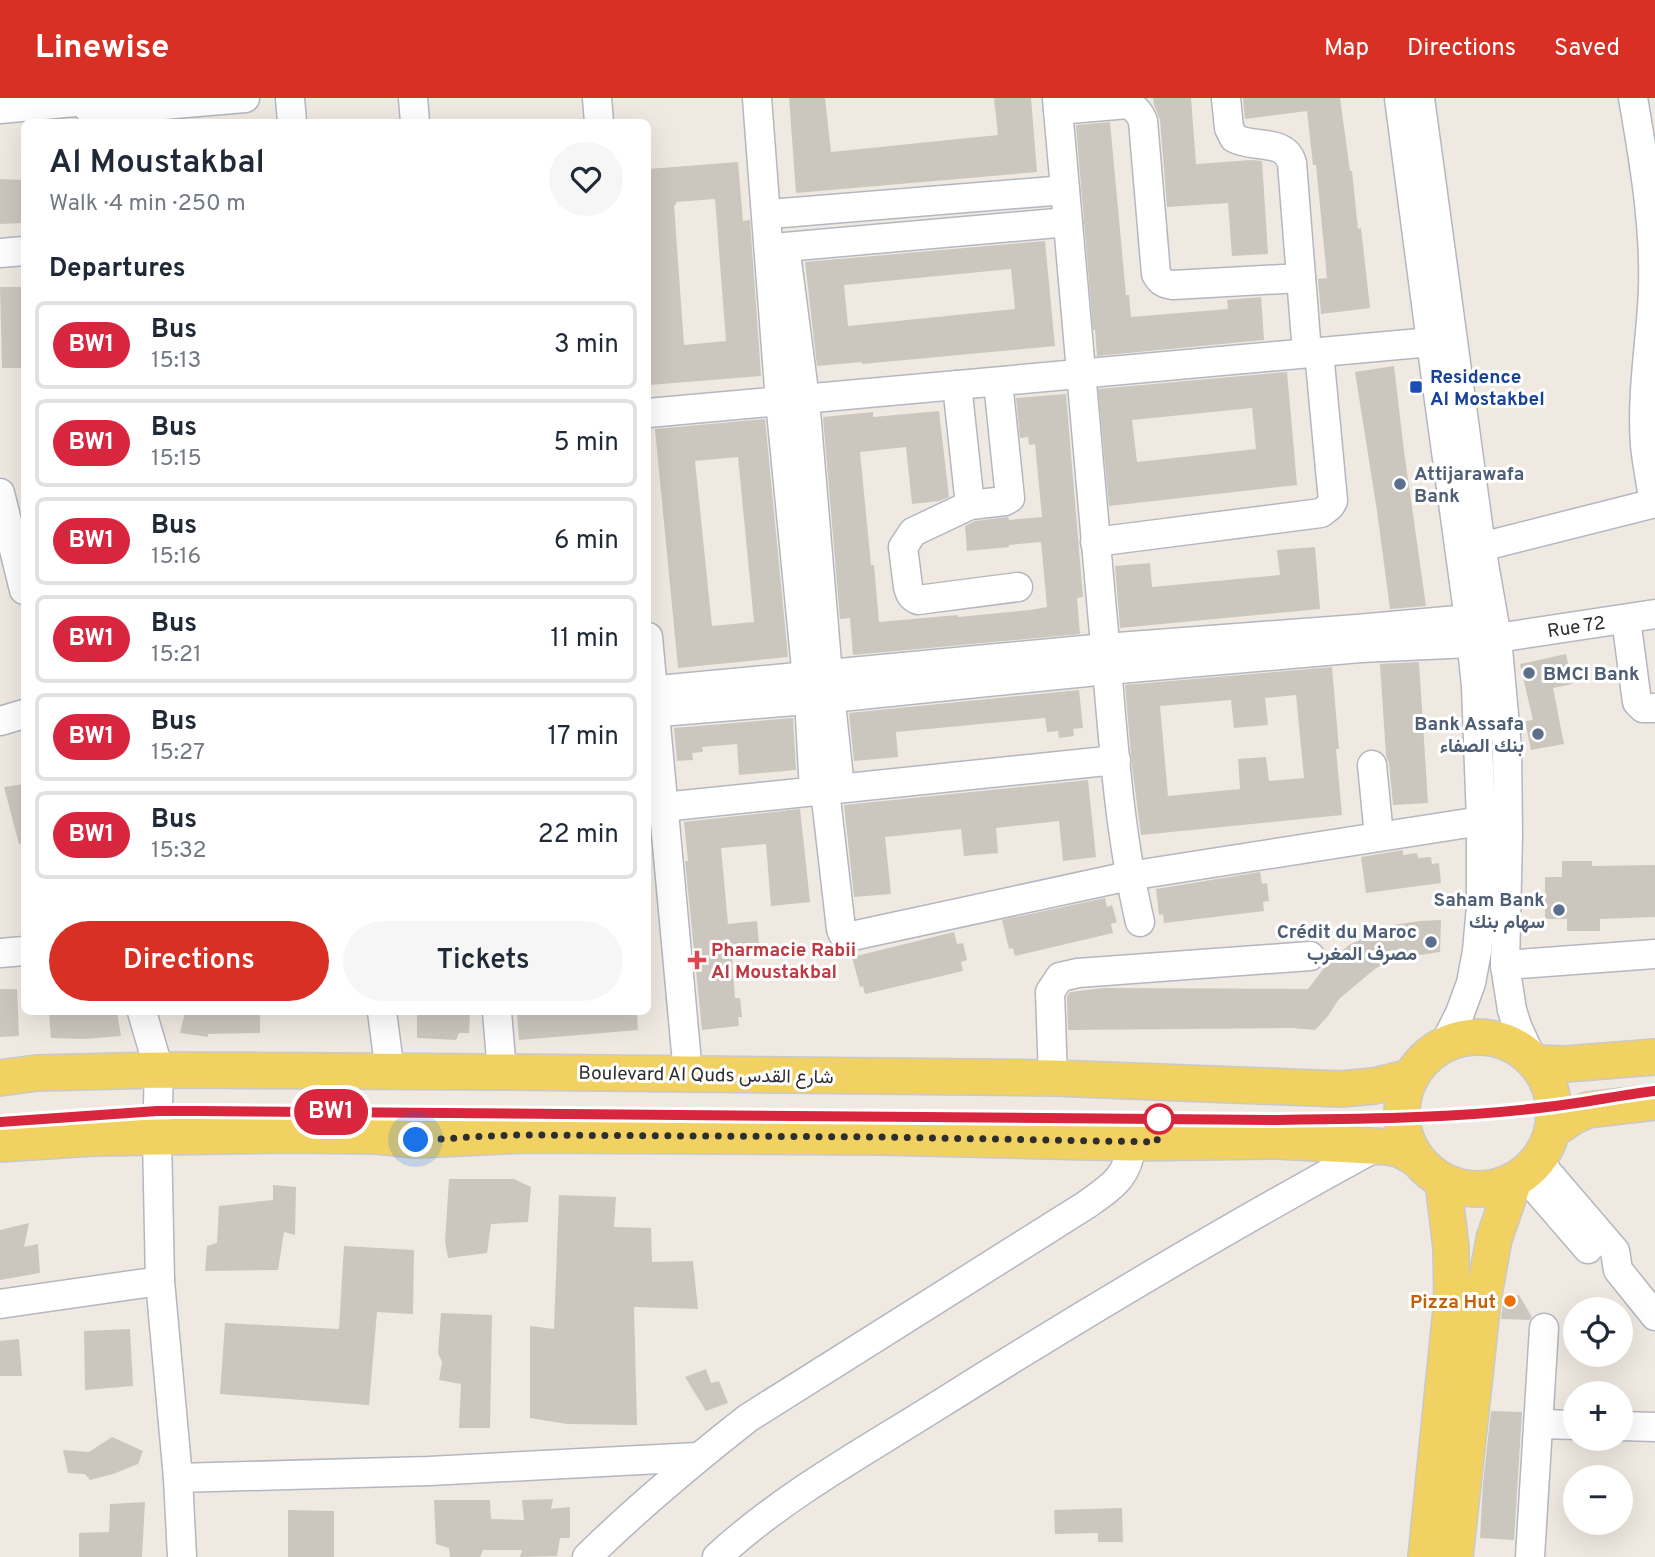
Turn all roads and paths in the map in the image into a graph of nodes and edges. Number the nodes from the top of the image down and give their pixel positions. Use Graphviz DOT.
graph roads {
  1 [pos="245,98"];
  2 [pos="290,98"];
  3 [pos="413,98"];
  4 [pos="597,98"];
  5 [pos="757,98"];
  6 [pos="772,98"];
  7 [pos="1226,98"];
  8 [pos="1399,98"];
  9 [pos="1420,98"];
  10 [pos="1633,98"];
  11 [pos="89,103"];
  12 [pos="1057,104"];
  13 [pos="0,109"];
  14 [pos="292,119"];
  15 [pos="415,119"];
  16 [pos="600,119"];
  17 [pos="1065,190"];
  18 [pos="1651,191"];
  19 [pos="782,213"];
  20 [pos="1068,222"];
  21 [pos="785,247"];
  22 [pos="21,251"];
  23 [pos="0,253"];
  24 [pos="1301,278"];
  25 [pos="1654,288"];
  26 [pos="1431,342"];
  27 [pos="1313,353"];
  28 [pos="1079,374"];
  29 [pos="1651,378"];
  30 [pos="998,382"];
  31 [pos="957,385"];
  32 [pos="792,400"];
  33 [pos="651,414"];
  34 [pos="0,493"];
  35 [pos="1654,503"];
  36 [pos="970,505"];
  37 [pos="1095,542"];
  38 [pos="1481,547"];
  39 [pos="21,578"];
  40 [pos="1018,587"];
  41 [pos="1655,614"];
  42 [pos="1626,619"];
  43 [pos="1480,633"];
  44 [pos="1106,659"];
  45 [pos="819,687"];
  46 [pos="651,702"];
  47 [pos="1655,708"];
  48 [pos="21,715"];
  49 [pos="0,721"];
  50 [pos="1116,761"];
  51 [pos="1372,765"];
  52 [pos="654,773"];
  53 [pos="826,790"];
  54 [pos="663,807"];
  55 [pos="1481,821"];
  56 [pos="1379,836"];
  57 [pos="1129,876"];
  58 [pos="1140,922"];
  59 [pos="21,951"];
  60 [pos="0,953"];
  61 [pos="1655,954"];
  62 [pos="1310,957"];
  63 [pos="1505,965"];
  64 [pos="143,1015"];
  65 [pos="382,1015"];
  66 [pos="497,1015"];
  67 [pos="1444,1045"];
  68 [pos="1655,1057"];
  69 [pos="1533,1060"];
  70 [pos="159,1070"];
  71 [pos="390,1072"];
  72 [pos="502,1072"];
  73 [pos="688,1074"];
  74 [pos="0,1077"];
  75 [pos="1410,1077"];
  76 [pos="1053,1078"];
  77 [pos="1655,1102"];
  78 [pos="1553,1130"];
  79 [pos="157,1137"];
  80 [pos="1132,1143"];
  81 [pos="0,1144"];
  82 [pos="1378,1146"];
  83 [pos="1417,1159"];
  84 [pos="1525,1172"];
  85 [pos="1443,1181"];
  86 [pos="160,1281"];
  87 [pos="0,1304"];
  88 [pos="1655,1316"];
  89 [pos="1544,1328"];
  90 [pos="1539,1424"];
  91 [pos="1563,1424"];
  92 [pos="1633,1426"];
  93 [pos="1655,1427"];
  94 [pos="698,1457"];
  95 [pos="178,1478"];
  96 [pos="182,1557"];
  97 [pos="587,1557"];
  98 [pos="717,1557"];
  99 [pos="1426,1557"];
  100 [pos="1455,1557"];
  101 [pos="1530,1557"];
  1 -- 11 [label="street"];
  2 -- 14 [label="street"];
  3 -- 15 [label="street"];
  4 -- 16 [label="street"];
  5 -- 32 [label="street"];
  6 -- 19 [label="street"];
  7 -- 24 [label="street"];
  8 -- 26 [label="street"];
  9 -- 38 [label="street"];
  10 -- 18 [label="street"];
  11 -- 13 [label="street"];
  12 -- 17 [label="street"];
  12 -- 24 [label="street"];
  17 -- 19 [label="street"];
  17 -- 20 [label="street"];
  18 -- 25 [label="street"];
  19 -- 21 [label="street"];
  20 -- 21 [label="street"];
  20 -- 28 [label="street"];
  21 -- 32 [label="street"];
  22 -- 23 [label="street"];
  24 -- 27 [label="street"];
  25 -- 29 [label="street"];
  26 -- 27 [label="street"];
  26 -- 43 [label="street"];
  27 -- 28 [label="street"];
  27 -- 37 [label="street"];
  28 -- 30 [label="street"];
  28 -- 37 [label="street"];
  29 -- 35 [label="street"];
  30 -- 31 [label="street"];
  30 -- 36 [label="street"];
  31 -- 32 [label="street"];
  31 -- 36 [label="street"];
  32 -- 33 [label="street"];
  32 -- 45 [label="street"];
  34 -- 39 [label="street"];
  35 -- 38 [label="street"];
  36 -- 40 [label="street"];
  37 -- 44 [label="street"];
  38 -- 43 [label="street"];
  41 -- 42 [label="street, Rue 72"];
  42 -- 43 [label="street, Rue 72"];
  42 -- 47 [label="street"];
  43 -- 44 [label="street, Rue 72"];
  43 -- 55 [label="street"];
  43 -- 63 [label="street"];
  44 -- 45 [label="street, Rue 72"];
  44 -- 50 [label="street"];
  45 -- 46 [label="street, Rue 72"];
  45 -- 53 [label="street"];
  46 -- 52 [label="street"];
  48 -- 49 [label="street"];
  50 -- 53 [label="street"];
  50 -- 57 [label="street"];
  51 -- 56 [label="street"];
  52 -- 54 [label="street"];
  53 -- 54 [label="street"];
  53 -- 57 [label="street"];
  54 -- 73 [label="street"];
  55 -- 56 [label="street"];
  55 -- 67 [label="street"];
  56 -- 57 [label="street"];
  57 -- 58 [label="street"];
  59 -- 60 [label="street"];
  61 -- 63 [label="street"];
  62 -- 76 [label="street"];
  63 -- 69 [label="street"];
  64 -- 70 [label="street"];
  65 -- 71 [label="street"];
  66 -- 72 [label="street"];
  67 -- 69 [label="main road"];
  67 -- 75 [label="main road"];
  68 -- 69 [label="main road"];
  69 -- 78 [label="main road"];
  70 -- 71 [label="main road, Boulevard Al Quds شارع القدس"];
  70 -- 74 [label="main road, Boulevard Al Quds شارع القدس"];
  70 -- 79 [label="street"];
  71 -- 72 [label="main road, Boulevard Al Quds شارع القدس"];
  72 -- 73 [label="main road, Boulevard Al Quds شارع القدس"];
  73 -- 76 [label="main road, Boulevard Al Quds شارع القدس"];
  75 -- 76 [label="main road, Boulevard Al Quds شارع القدس"];
  75 -- 83 [label="main road"];
  77 -- 78 [label="main road"];
  78 -- 84 [label="main road"];
  79 -- 80 [label="main road"];
  79 -- 81 [label="main road"];
  79 -- 86 [label="street"];
  80 -- 82 [label="main road"];
  80 -- 94 [label="street"];
  82 -- 83 [label="main road"];
  82 -- 98 [label="street"];
  83 -- 85 [label="main road"];
  84 -- 85 [label="main road"];
  84 -- 88 [label="street"];
  84 -- 100 [label="main road"];
  85 -- 99 [label="main road"];
  86 -- 87 [label="street"];
  86 -- 95 [label="street"];
  89 -- 90 [label="street"];
  90 -- 91 [label="street"];
  90 -- 101 [label="street"];
  92 -- 93 [label="street"];
  94 -- 95 [label="street"];
  94 -- 97 [label="street"];
  95 -- 96 [label="street"];
}
